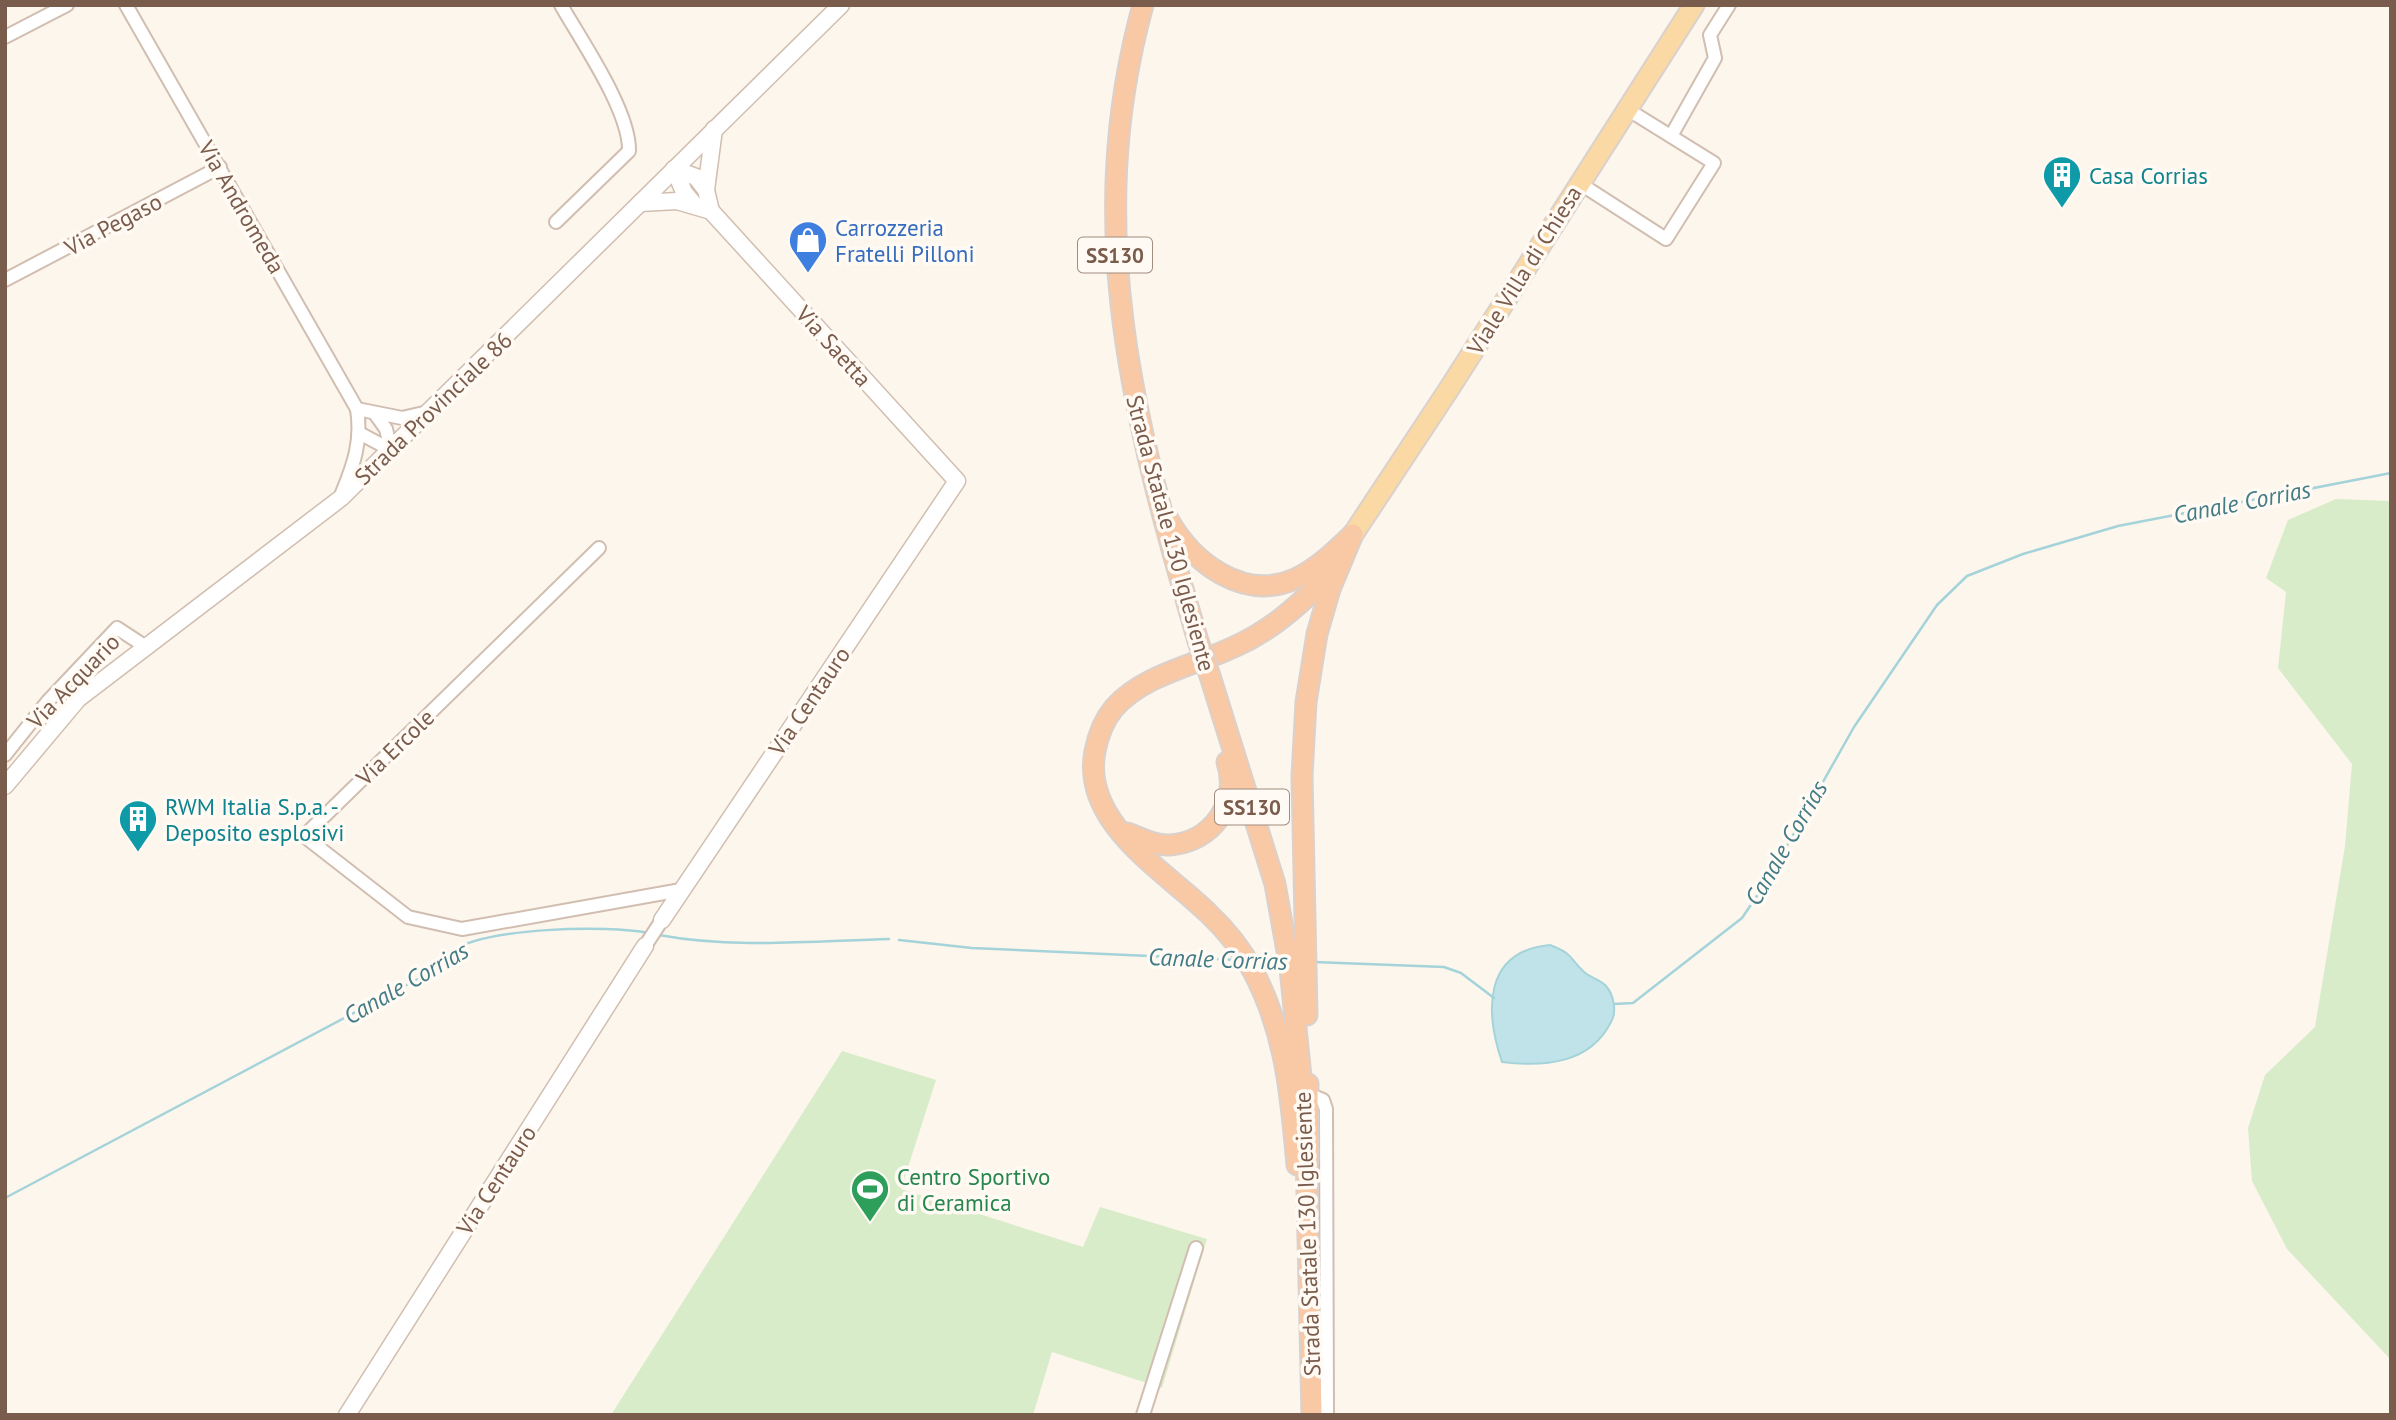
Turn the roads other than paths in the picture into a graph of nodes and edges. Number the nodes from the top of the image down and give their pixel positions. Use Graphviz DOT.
graph roads {
  1 [pos="67,5"];
  2 [pos="126,5"];
  3 [pos="561,5"];
  4 [pos="841,5"];
  5 [pos="1143,5"];
  6 [pos="1694,5"];
  7 [pos="1729,5"];
  8 [pos="5,37"];
  9 [pos="1628,109"];
  10 [pos="714,129"];
  11 [pos="1671,136"];
  12 [pos="220,167"];
  13 [pos="674,169"];
  14 [pos="1579,183"];
  15 [pos="706,190"];
  16 [pos="640,204"];
  17 [pos="694,204"];
  18 [pos="711,211"];
  19 [pos="556,222"];
  20 [pos="5,280"];
  21 [pos="357,409"];
  22 [pos="432,411"];
  23 [pos="376,415"];
  24 [pos="361,433"];
  25 [pos="391,450"];
  26 [pos="957,481"];
  27 [pos="341,498"];
  28 [pos="1171,533"];
  29 [pos="1353,534"];
  30 [pos="599,548"];
  31 [pos="1324,580"];
  32 [pos="146,646"];
  33 [pos="1210,678"];
  34 [pos="5,755"];
  35 [pos="5,786"];
  36 [pos="1121,832"];
  37 [pos="681,890"];
  38 [pos="662,920"];
  39 [pos="646,946"];
  40 [pos="1298,969"];
  41 [pos="1300,1053"];
  42 [pos="1308,1094"];
  43 [pos="1297,1166"];
  44 [pos="1309,1209"];
  45 [pos="1196,1248"];
  46 [pos="347,1415"];
  47 [pos="1143,1415"];
  48 [pos="1301,1415"];
  49 [pos="1312,1415"];
  50 [pos="1327,1415"];
  1 -- 8 [label="street"];
  2 -- 12 [label="street, Via Andromeda"];
  3 -- 19 [label="street"];
  4 -- 10 [label="street, Strada Provinciale 86"];
  5 -- 28 [label="highway, Strada Statale 130 Iglesiente / SS130"];
  6 -- 9 [label="main road, Viale Villa di Chiesa"];
  7 -- 11 [label="street"];
  9 -- 11 [label="street"];
  9 -- 14 [label="main road, Viale Villa di Chiesa"];
  10 -- 13 [label="street, Strada Provinciale 86"];
  10 -- 15 [label="street, Via Saetta"];
  11 -- 14 [label="street"];
  12 -- 20 [label="street, Via Pegaso"];
  12 -- 21 [label="street, Via Andromeda"];
  13 -- 15 [label="street"];
  13 -- 16 [label="street, Strada Provinciale 86"];
  13 -- 17 [label="street"];
  14 -- 29 [label="main road, Viale Villa di Chiesa"];
  15 -- 18 [label="street, Via Saetta"];
  16 -- 17 [label="street, Via Saetta"];
  16 -- 22 [label="street, Strada Provinciale 86"];
  17 -- 18 [label="street, Via Saetta"];
  18 -- 26 [label="street, Via Saetta"];
  21 -- 23 [label="street"];
  21 -- 24 [label="street, Via Andromeda"];
  22 -- 23 [label="street"];
  22 -- 25 [label="street, Strada Provinciale 86"];
  23 -- 25 [label="street"];
  24 -- 25 [label="street"];
  24 -- 27 [label="street, Via Andromeda"];
  25 -- 27 [label="street, Strada Provinciale 86"];
  26 -- 37 [label="street, Via Centauro"];
  27 -- 32 [label="street, Strada Provinciale 86"];
  28 -- 29 [label="highway"];
  28 -- 33 [label="highway, Strada Statale 130 Iglesiente / SS130, bridge"];
  29 -- 31 [label="main road, Viale Villa di Chiesa"];
  29 -- 40 [label="highway"];
  30 -- 37 [label="street, Via Ercole"];
  31 -- 36 [label="highway"];
  32 -- 34 [label="street, Via Acquario"];
  32 -- 35 [label="street, Strada Provinciale 86"];
  33 -- 36 [label="highway"];
  33 -- 40 [label="highway, Strada Statale 130 Iglesiente / SS130"];
  36 -- 43 [label="highway"];
  37 -- 38 [label="street, Via Centauro"];
  38 -- 39 [label="street"];
  39 -- 46 [label="street, Via Centauro"];
  40 -- 41 [label="highway, Strada Statale 130 Iglesiente / SS130"];
  40 -- 42 [label="highway"];
  41 -- 43 [label="highway, Strada Statale 130 Iglesiente / SS130"];
  41 -- 44 [label="highway, Strada Statale 130 Iglesiente / SS130"];
  42 -- 44 [label="highway"];
  42 -- 50 [label="street"];
  43 -- 48 [label="highway, Strada Statale 130 Iglesiente / SS130"];
  44 -- 49 [label="highway, Strada Statale 130 Iglesiente / SS130"];
  45 -- 47 [label="street"];
}
